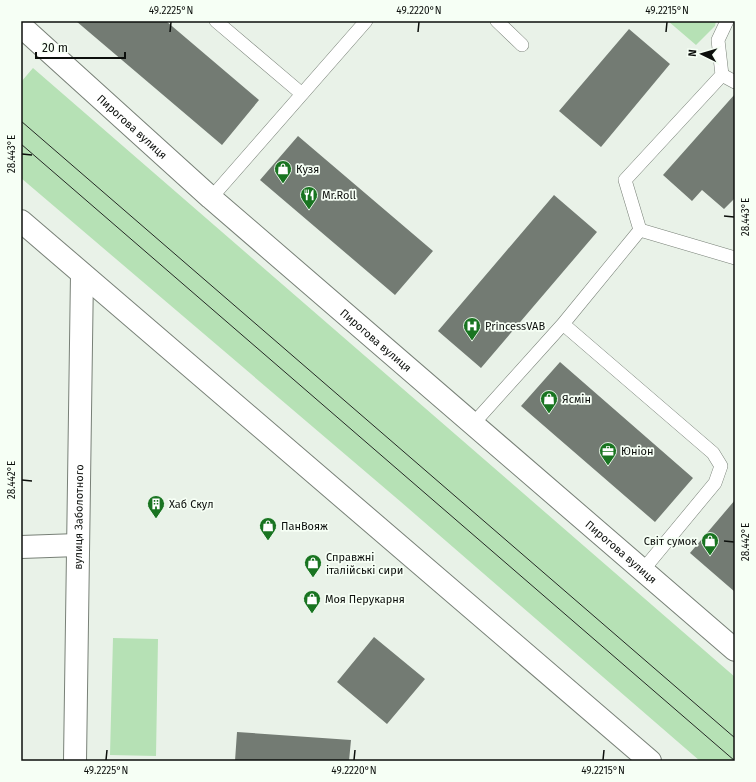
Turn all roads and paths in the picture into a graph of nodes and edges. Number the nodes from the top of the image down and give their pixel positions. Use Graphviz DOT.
graph roads {
  1 [pos="216,21"];
  2 [pos="366,21"];
  3 [pos="497,21"];
  4 [pos="727,21"];
  5 [pos="21,26"];
  6 [pos="522,45"];
  7 [pos="722,75"];
  8 [pos="735,82"];
  9 [pos="302,94"];
  10 [pos="211,198"];
  11 [pos="21,221"];
  12 [pos="640,230"];
  13 [pos="735,258"];
  14 [pos="82,274"];
  15 [pos="563,324"];
  16 [pos="473,424"];
  17 [pos="78,546"];
  18 [pos="21,547"];
  19 [pos="643,570"];
  20 [pos="734,647"];
  21 [pos="75,761"];
  22 [pos="650,761"];
  1 -- 9 [label="lane"];
  2 -- 9 [label="lane"];
  3 -- 6 [label="lane"];
  4 -- 7 [label="lane"];
  5 -- 10 [label="street, Пирогова вулиця"];
  7 -- 8 [label="lane"];
  7 -- 12 [label="lane"];
  9 -- 10 [label="lane"];
  10 -- 16 [label="street, Пирогова вулиця"];
  11 -- 14 [label="street"];
  12 -- 13 [label="lane"];
  12 -- 15 [label="lane"];
  14 -- 17 [label="street, вулиця Заболотного"];
  14 -- 22 [label="street"];
  15 -- 16 [label="lane"];
  15 -- 19 [label="lane"];
  16 -- 19 [label="street, Пирогова вулиця"];
  17 -- 18 [label="street"];
  17 -- 21 [label="street, вулиця Заболотного"];
  19 -- 20 [label="street, Пирогова вулиця"];
}
